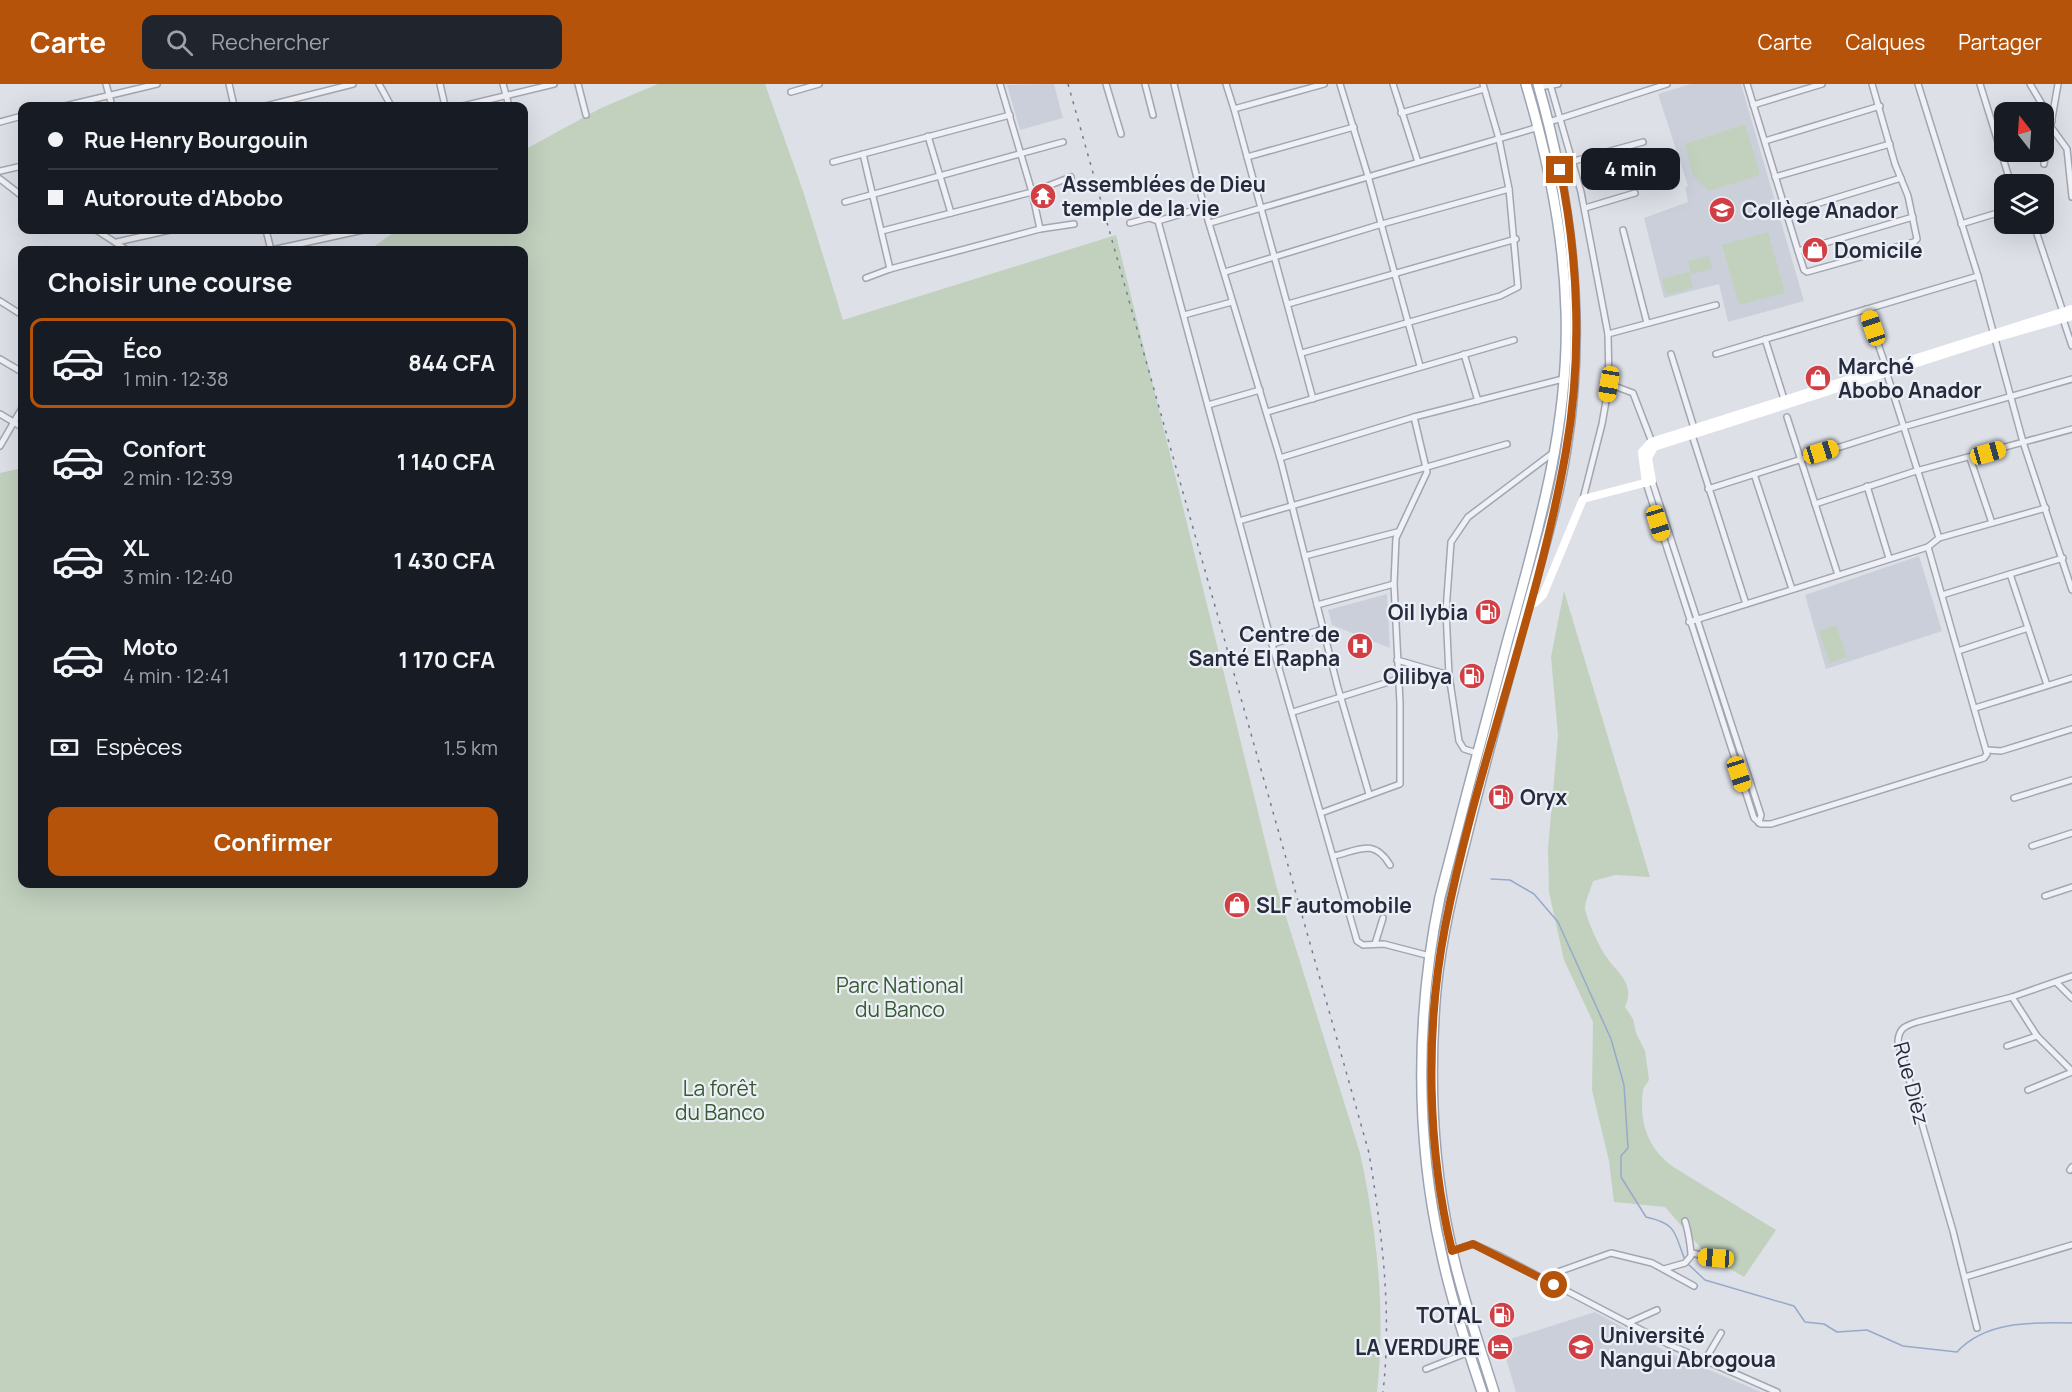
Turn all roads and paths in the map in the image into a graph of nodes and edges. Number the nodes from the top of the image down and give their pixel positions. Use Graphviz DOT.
graph roads {
  1 [pos="106,84"];
  2 [pos="157,84"];
  3 [pos="229,84"];
  4 [pos="353,84"];
  5 [pos="380,84"];
  6 [pos="440,84"];
  7 [pos="503,84"];
  8 [pos="554,84"];
  9 [pos="578,84"];
  10 [pos="819,84"];
  11 [pos="1000,84"];
  12 [pos="1106,84"];
  13 [pos="1145,84"];
  14 [pos="1174,84"];
  15 [pos="1226,84"];
  16 [pos="1324,84"];
  17 [pos="1340,84"];
  18 [pos="1393,84"];
  19 [pos="1526,84"];
  20 [pos="1558,84"];
  21 [pos="1667,84"];
  22 [pos="1747,84"];
  23 [pos="1822,84"];
  24 [pos="1872,84"];
  25 [pos="1918,84"];
  26 [pos="1980,84"];
  27 [pos="2030,84"];
  28 [pos="2058,84"];
  29 [pos="1550,85"];
  30 [pos="1483,86"];
  31 [pos="1539,86"];
  32 [pos="1655,86"];
  33 [pos="791,92"];
  34 [pos="506,95"];
  35 [pos="109,96"];
  36 [pos="82,102"];
  37 [pos="111,102"];
  38 [pos="233,102"];
  39 [pos="282,102"];
  40 [pos="389,102"];
  41 [pos="444,102"];
  42 [pos="479,102"];
  43 [pos="508,102"];
  44 [pos="2040,102"];
  45 [pos="1753,105"];
  46 [pos="1880,106"];
  47 [pos="1234,109"];
  48 [pos="2054,111"];
  49 [pos="1401,112"];
  50 [pos="1153,114"];
  51 [pos="1010,115"];
  52 [pos="586,116"];
  53 [pos="18,117"];
  54 [pos="1560,119"];
  55 [pos="0,122"];
  56 [pos="1549,122"];
  57 [pos="1539,127"];
  58 [pos="2054,127"];
  59 [pos="1354,128"];
  60 [pos="1121,134"];
  61 [pos="928,136"];
  62 [pos="1499,139"];
  63 [pos="1765,141"];
  64 [pos="1063,142"];
  65 [pos="1643,142"];
  66 [pos="1890,144"];
  67 [pos="863,154"];
  68 [pos="1022,154"];
  69 [pos="1247,157"];
  70 [pos="1574,161"];
  71 [pos="833,162"];
  72 [pos="1418,162"];
  73 [pos="18,167"];
  74 [pos="0,171"];
  75 [pos="2008,174"];
  76 [pos="940,175"];
  77 [pos="1368,176"];
  78 [pos="1071,177"];
  79 [pos="1775,177"];
  80 [pos="1900,178"];
  81 [pos="0,179"];
  82 [pos="1509,189"];
  83 [pos="1032,192"];
  84 [pos="18,193"];
  85 [pos="1635,193"];
  86 [pos="872,194"];
  87 [pos="2072,197"];
  88 [pos="845,202"];
  89 [pos="1204,207"];
  90 [pos="1261,207"];
  91 [pos="1584,208"];
  92 [pos="951,213"];
  93 [pos="1787,213"];
  94 [pos="1994,214"];
  95 [pos="1913,217"];
  96 [pos="1158,221"];
  97 [pos="1130,223"];
  98 [pos="1210,223"];
  99 [pos="1074,224"];
  100 [pos="1382,224"];
  101 [pos="1961,224"];
  102 [pos="1040,229"];
  103 [pos="1623,230"];
  104 [pos="882,231"];
  105 [pos="103,234"];
  106 [pos="152,234"];
  107 [pos="345,234"];
  108 [pos="2037,234"];
  109 [pos="1516,240"];
  110 [pos="117,242"];
  111 [pos="122,246"];
  112 [pos="289,246"];
  113 [pos="1797,251"];
  114 [pos="1274,258"];
  115 [pos="890,268"];
  116 [pos="1225,272"];
  117 [pos="1396,274"];
  118 [pos="1978,276"];
  119 [pos="866,278"];
  120 [pos="0,301"];
  121 [pos="1232,302"];
  122 [pos="1288,304"];
  123 [pos="1716,305"];
  124 [pos="1866,309"];
  125 [pos="2072,309"];
  126 [pos="18,312"];
  127 [pos="1184,315"];
  128 [pos="2066,316"];
  129 [pos="1647,323"];
  130 [pos="1409,324"];
  131 [pos="1608,334"];
  132 [pos="1994,335"];
  133 [pos="1514,339"];
  134 [pos="1765,339"];
  135 [pos="2072,346"];
  136 [pos="1302,353"];
  137 [pos="1464,354"];
  138 [pos="1671,354"];
  139 [pos="1716,354"];
  140 [pos="0,359"];
  141 [pos="1420,366"];
  142 [pos="18,370"];
  143 [pos="1886,370"];
  144 [pos="1563,379"];
  145 [pos="2072,379"];
  146 [pos="1609,384"];
  147 [pos="1260,390"];
  148 [pos="2009,397"];
  149 [pos="1313,399"];
  150 [pos="1784,399"];
  151 [pos="1478,400"];
  152 [pos="1208,405"];
  153 [pos="1267,412"];
  154 [pos="0,414"];
  155 [pos="18,417"];
  156 [pos="1414,417"];
  157 [pos="1787,417"];
  158 [pos="15,423"];
  159 [pos="18,425"];
  160 [pos="1903,427"];
  161 [pos="2072,429"];
  162 [pos="1693,431"];
  163 [pos="2023,442"];
  164 [pos="1507,444"];
  165 [pos="1653,444"];
  166 [pos="0,446"];
  167 [pos="1554,452"];
  168 [pos="1280,458"];
  169 [pos="1970,458"];
  170 [pos="1800,459"];
  171 [pos="1427,467"];
  172 [pos="1916,471"];
  173 [pos="1754,474"];
  174 [pos="1649,482"];
  175 [pos="1868,486"];
  176 [pos="1708,489"];
  177 [pos="1582,499"];
  178 [pos="1815,504"];
  179 [pos="1291,507"];
  180 [pos="2046,508"];
  181 [pos="1239,521"];
  182 [pos="1992,523"];
  183 [pos="1397,532"];
  184 [pos="1939,538"];
  185 [pos="1928,547"];
  186 [pos="1305,556"];
  187 [pos="1889,558"];
  188 [pos="2062,558"];
  189 [pos="2010,574"];
  190 [pos="1838,575"];
  191 [pos="1394,584"];
  192 [pos="1792,589"];
  193 [pos="2072,590"];
  194 [pos="1942,595"];
  195 [pos="1528,604"];
  196 [pos="1746,604"];
  197 [pos="1317,605"];
  198 [pos="1698,619"];
  199 [pos="1689,622"];
  200 [pos="2028,628"];
  201 [pos="1324,629"];
  202 [pos="1272,644"];
  203 [pos="1958,651"];
  204 [pos="1397,660"];
  205 [pos="1449,675"];
  206 [pos="2072,678"];
  207 [pos="1398,679"];
  208 [pos="2047,686"];
  209 [pos="1341,696"];
  210 [pos="1975,708"];
  211 [pos="1293,712"];
  212 [pos="2072,729"];
  213 [pos="1987,750"];
  214 [pos="1477,753"];
  215 [pos="2072,780"];
  216 [pos="1369,794"];
  217 [pos="2014,798"];
  218 [pos="1321,813"];
  219 [pos="1759,823"];
  220 [pos="2072,833"];
  221 [pos="2032,846"];
  222 [pos="1334,856"];
  223 [pos="1390,865"];
  224 [pos="2072,887"];
  225 [pos="2045,896"];
  226 [pos="1383,918"];
  227 [pos="1375,944"];
  228 [pos="1430,956"];
  229 [pos="2072,976"];
  230 [pos="2057,982"];
  231 [pos="2012,997"];
  232 [pos="2072,998"];
  233 [pos="2037,1036"];
  234 [pos="2007,1046"];
  235 [pos="2072,1072"];
  236 [pos="2028,1090"];
  237 [pos="1685,1221"];
  238 [pos="2072,1245"];
  239 [pos="1452,1251"];
  240 [pos="1691,1255"];
  241 [pos="1728,1261"];
  242 [pos="1664,1269"];
  243 [pos="1965,1277"];
  244 [pos="1541,1278"];
  245 [pos="1694,1286"];
  246 [pos="1658,1310"];
  247 [pos="1628,1323"];
  248 [pos="1977,1328"];
  249 [pos="1721,1333"];
  250 [pos="1469,1352"];
  251 [pos="1705,1360"];
  252 [pos="1426,1369"];
  253 [pos="1482,1392"];
  254 [pos="1494,1392"];
  255 [pos="1777,1392"];
  1 -- 35 [label="street"];
  2 -- 35 [label="street"];
  3 -- 38 [label="street"];
  4 -- 39 [label="street"];
  5 -- 40 [label="street"];
  6 -- 41 [label="street"];
  7 -- 34 [label="street"];
  8 -- 34 [label="street"];
  9 -- 52 [label="street"];
  10 -- 33 [label="street"];
  11 -- 51 [label="street"];
  12 -- 60 [label="street"];
  13 -- 50 [label="street"];
  14 -- 89 [label="street"];
  15 -- 47 [label="street"];
  16 -- 47 [label="street"];
  17 -- 59 [label="street"];
  18 -- 49 [label="street"];
  19 -- 57 [label="main road"];
  20 -- 29 [label="street"];
  21 -- 32 [label="street"];
  22 -- 45 [label="street"];
  23 -- 45 [label="street"];
  24 -- 46 [label="street"];
  25 -- 101 [label="street"];
  26 -- 75 [label="street"];
  27 -- 44 [label="street"];
  28 -- 48 [label="street"];
  29 -- 31 [label="street"];
  29 -- 54 [label="street"];
  30 -- 49 [label="street"];
  30 -- 62 [label="street"];
  31 -- 56 [label="main road"];
  32 -- 54 [label="street"];
  34 -- 42 [label="street"];
  34 -- 43 [label="street"];
  35 -- 36 [label="street"];
  35 -- 37 [label="street"];
  45 -- 63 [label="street"];
  46 -- 63 [label="street"];
  46 -- 66 [label="street"];
  47 -- 69 [label="street"];
  49 -- 72 [label="street"];
  51 -- 61 [label="street"];
  51 -- 68 [label="street"];
  53 -- 55 [label="street"];
  54 -- 56 [label="street"];
  54 -- 70 [label="street"];
  56 -- 195 [label="main road"];
  57 -- 62 [label="street"];
  57 -- 144 [label="main road"];
  58 -- 87 [label="street"];
  59 -- 69 [label="street"];
  59 -- 77 [label="street"];
  61 -- 67 [label="street"];
  61 -- 76 [label="street"];
  62 -- 72 [label="street"];
  62 -- 82 [label="street"];
  63 -- 79 [label="street"];
  64 -- 68 [label="street"];
  65 -- 70 [label="street"];
  66 -- 79 [label="street"];
  66 -- 80 [label="street"];
  67 -- 71 [label="street"];
  67 -- 86 [label="street"];
  68 -- 76 [label="street"];
  68 -- 83 [label="street"];
  69 -- 90 [label="street"];
  70 -- 91 [label="street"];
  72 -- 77 [label="street"];
  73 -- 74 [label="street"];
  76 -- 86 [label="street"];
  76 -- 92 [label="street"];
  77 -- 90 [label="street"];
  77 -- 100 [label="street"];
  78 -- 83 [label="street"];
  79 -- 93 [label="street"];
  80 -- 93 [label="street"];
  80 -- 95 [label="street"];
  81 -- 84 [label="street"];
  82 -- 100 [label="street"];
  82 -- 109 [label="street"];
  83 -- 92 [label="street"];
  83 -- 102 [label="street"];
  85 -- 91 [label="street"];
  86 -- 88 [label="street"];
  86 -- 104 [label="street"];
  89 -- 96 [label="street"];
  89 -- 98 [label="street"];
  90 -- 98 [label="street"];
  90 -- 114 [label="street"];
  91 -- 131 [label="street"];
  92 -- 104 [label="street"];
  93 -- 113 [label="street"];
  94 -- 101 [label="street"];
  95 -- 113 [label="street"];
  95 -- 113 [label="street"];
  96 -- 97 [label="street"];
  96 -- 127 [label="street"];
  98 -- 116 [label="street"];
  99 -- 102 [label="street"];
  100 -- 114 [label="street"];
  100 -- 117 [label="street"];
  101 -- 118 [label="street"];
  102 -- 115 [label="street"];
  103 -- 129 [label="street"];
  104 -- 115 [label="street"];
  105 -- 110 [label="street"];
  106 -- 110 [label="street"];
  107 -- 112 [label="street"];
  108 -- 128 [label="street"];
  109 -- 117 [label="street"];
  109 -- 130 [label="street"];
  110 -- 111 [label="street"];
  114 -- 116 [label="street"];
  114 -- 122 [label="street"];
  115 -- 119 [label="street"];
  116 -- 121 [label="street"];
  117 -- 122 [label="street"];
  117 -- 130 [label="street"];
  118 -- 124 [label="street"];
  118 -- 132 [label="street"];
  120 -- 126 [label="street"];
  121 -- 127 [label="street"];
  121 -- 147 [label="street"];
  122 -- 136 [label="street"];
  123 -- 129 [label="street"];
  124 -- 134 [label="street"];
  124 -- 143 [label="street"];
  125 -- 128 [label="main road"];
  127 -- 152 [label="street"];
  128 -- 132 [label="main road"];
  128 -- 135 [label="street"];
  129 -- 131 [label="street"];
  130 -- 136 [label="street"];
  130 -- 141 [label="street"];
  131 -- 146 [label="street"];
  132 -- 143 [label="main road"];
  132 -- 148 [label="street"];
  133 -- 137 [label="street"];
  134 -- 139 [label="street"];
  134 -- 150 [label="street"];
  136 -- 149 [label="street"];
  137 -- 141 [label="street"];
  137 -- 151 [label="street"];
  138 -- 162 [label="street"];
  140 -- 142 [label="street"];
  141 -- 149 [label="street"];
  143 -- 150 [label="main road"];
  143 -- 160 [label="street"];
  143 -- 162 [label="main road"];
  144 -- 151 [label="street"];
  144 -- 167 [label="main road"];
  145 -- 148 [label="street"];
  146 -- 165 [label="street"];
  146 -- 177 [label="street"];
  147 -- 152 [label="street"];
  147 -- 153 [label="street"];
  148 -- 160 [label="street"];
  148 -- 163 [label="street"];
  149 -- 153 [label="street"];
  150 -- 162 [label="main road"];
  151 -- 156 [label="street"];
  152 -- 181 [label="street"];
  153 -- 168 [label="street"];
  154 -- 158 [label="street"];
  155 -- 158 [label="street"];
  156 -- 168 [label="street"];
  156 -- 171 [label="street"];
  157 -- 170 [label="street"];
  158 -- 159 [label="street"];
  158 -- 166 [label="street"];
  160 -- 170 [label="street"];
  160 -- 172 [label="street"];
  161 -- 163 [label="street"];
  162 -- 165 [label="main road"];
  162 -- 176 [label="street"];
  163 -- 169 [label="street"];
  163 -- 180 [label="street"];
  164 -- 171 [label="street"];
  165 -- 174 [label="main road"];
  167 -- 205 [label="street"];
  167 -- 214 [label="main road"];
  168 -- 179 [label="street"];
  169 -- 172 [label="street"];
  169 -- 182 [label="street"];
  170 -- 173 [label="street"];
  170 -- 178 [label="street"];
  171 -- 179 [label="street"];
  171 -- 183 [label="street"];
  172 -- 175 [label="street"];
  172 -- 184 [label="street"];
  173 -- 176 [label="street"];
  173 -- 192 [label="street"];
  174 -- 177 [label="main road"];
  174 -- 198 [label="street"];
  174 -- 199 [label="street"];
  175 -- 178 [label="street"];
  175 -- 187 [label="street"];
  176 -- 196 [label="street"];
  177 -- 195 [label="main road"];
  178 -- 190 [label="street"];
  179 -- 181 [label="street"];
  179 -- 186 [label="street"];
  180 -- 182 [label="street"];
  180 -- 188 [label="street"];
  181 -- 202 [label="street"];
  182 -- 184 [label="street"];
  183 -- 186 [label="street"];
  183 -- 191 [label="street"];
  184 -- 185 [label="street"];
  185 -- 187 [label="street"];
  185 -- 194 [label="street"];
  186 -- 197 [label="street"];
  187 -- 190 [label="street"];
  188 -- 189 [label="street"];
  188 -- 193 [label="street"];
  189 -- 194 [label="street"];
  189 -- 200 [label="street"];
  190 -- 192 [label="street"];
  191 -- 197 [label="street"];
  191 -- 204 [label="street"];
  192 -- 196 [label="street"];
  194 -- 203 [label="street"];
  195 -- 239 [label="main road"];
  196 -- 198 [label="street"];
  197 -- 201 [label="street"];
  198 -- 199 [label="street"];
  198 -- 219 [label="street"];
  199 -- 219 [label="street"];
  200 -- 203 [label="street"];
  200 -- 208 [label="street"];
  201 -- 202 [label="street"];
  201 -- 209 [label="street"];
  202 -- 211 [label="street"];
  203 -- 210 [label="street"];
  204 -- 205 [label="street"];
  204 -- 207 [label="street"];
  205 -- 214 [label="street"];
  206 -- 208 [label="street"];
  207 -- 209 [label="street"];
  207 -- 216 [label="street"];
  208 -- 210 [label="street"];
  209 -- 211 [label="street"];
  209 -- 216 [label="street"];
  210 -- 213 [label="street"];
  211 -- 218 [label="street"];
  212 -- 213 [label="street"];
  213 -- 219 [label="street"];
  214 -- 228 [label="main road"];
  215 -- 217 [label="street"];
  216 -- 218 [label="street"];
  218 -- 222 [label="street"];
  220 -- 221 [label="street"];
  222 -- 223 [label="street"];
  222 -- 227 [label="street"];
  224 -- 225 [label="street"];
  226 -- 227 [label="street"];
  227 -- 228 [label="street"];
  228 -- 250 [label="main road"];
  229 -- 230 [label="street, Rue Dièz"];
  230 -- 231 [label="street, Rue Dièz"];
  230 -- 232 [label="street"];
  231 -- 233 [label="street"];
  231 -- 243 [label="street, Rue Dièz"];
  233 -- 234 [label="street"];
  233 -- 235 [label="street"];
  235 -- 236 [label="street"];
  237 -- 240 [label="street"];
  238 -- 243 [label="street"];
  239 -- 244 [label="street"];
  239 -- 254 [label="main road"];
  240 -- 241 [label="street"];
  240 -- 242 [label="street"];
  242 -- 244 [label="street"];
  242 -- 245 [label="street"];
  243 -- 248 [label="street"];
  244 -- 247 [label="street"];
  246 -- 247 [label="street"];
  247 -- 251 [label="street"];
  249 -- 251 [label="street"];
  250 -- 252 [label="street"];
  250 -- 253 [label="main road"];
  251 -- 255 [label="street"];
}
